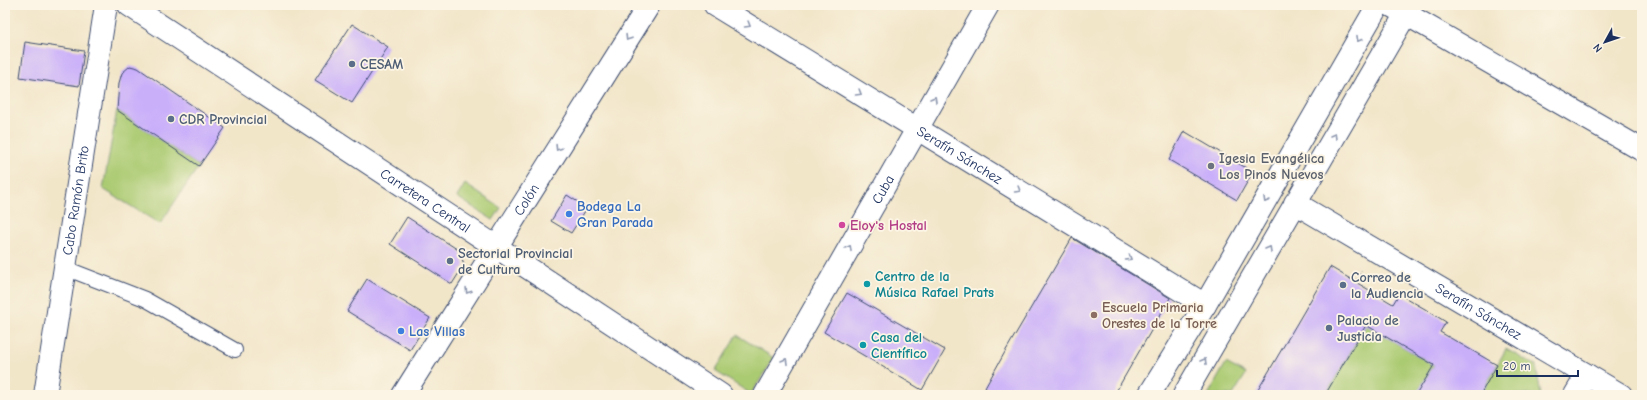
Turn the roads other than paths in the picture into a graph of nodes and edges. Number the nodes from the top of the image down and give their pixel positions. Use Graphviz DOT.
graph roads {
  1 [pos="106,5"];
  2 [pos="130,5"];
  3 [pos="649,5"];
  4 [pos="715,5"];
  5 [pos="988,5"];
  6 [pos="1378,5"];
  7 [pos="1402,8"];
  8 [pos="917,129"];
  9 [pos="1642,150"];
  10 [pos="1295,203"];
  11 [pos="496,246"];
  12 [pos="65,268"];
  13 [pos="1205,305"];
  14 [pos="235,350"];
  15 [pos="1587,375"];
  16 [pos="45,395"];
  17 [pos="403,395"];
  18 [pos="721,395"];
  19 [pos="765,395"];
  20 [pos="1149,395"];
  21 [pos="1184,395"];
  22 [pos="1575,395"];
  23 [pos="1620,395"];
  1 -- 12 [label="street, Cabo Ramón Brito"];
  2 -- 11 [label="street, Carretera Central"];
  3 -- 11 [label="street, Colón, one-way"];
  4 -- 8 [label="street, Serafín Sánchez, one-way"];
  8 -- 5 [label="street, Cuba, one-way"];
  6 -- 13 [label="street, one-way"];
  7 -- 9 [label="street"];
  10 -- 7 [label="street, one-way"];
  8 -- 13 [label="street, Serafín Sánchez, one-way"];
  19 -- 8 [label="street, Cuba, one-way"];
  10 -- 15 [label="street, Serafín Sánchez"];
  21 -- 10 [label="street, one-way"];
  11 -- 17 [label="street, Colón, one-way"];
  11 -- 18 [label="street, Carretera Central"];
  12 -- 14 [label="lane"];
  12 -- 16 [label="street, Cabo Ramón Brito"];
  13 -- 20 [label="street"];
  15 -- 22 [label="street"];
  15 -- 23 [label="street, Serafín Sánchez"];
}
